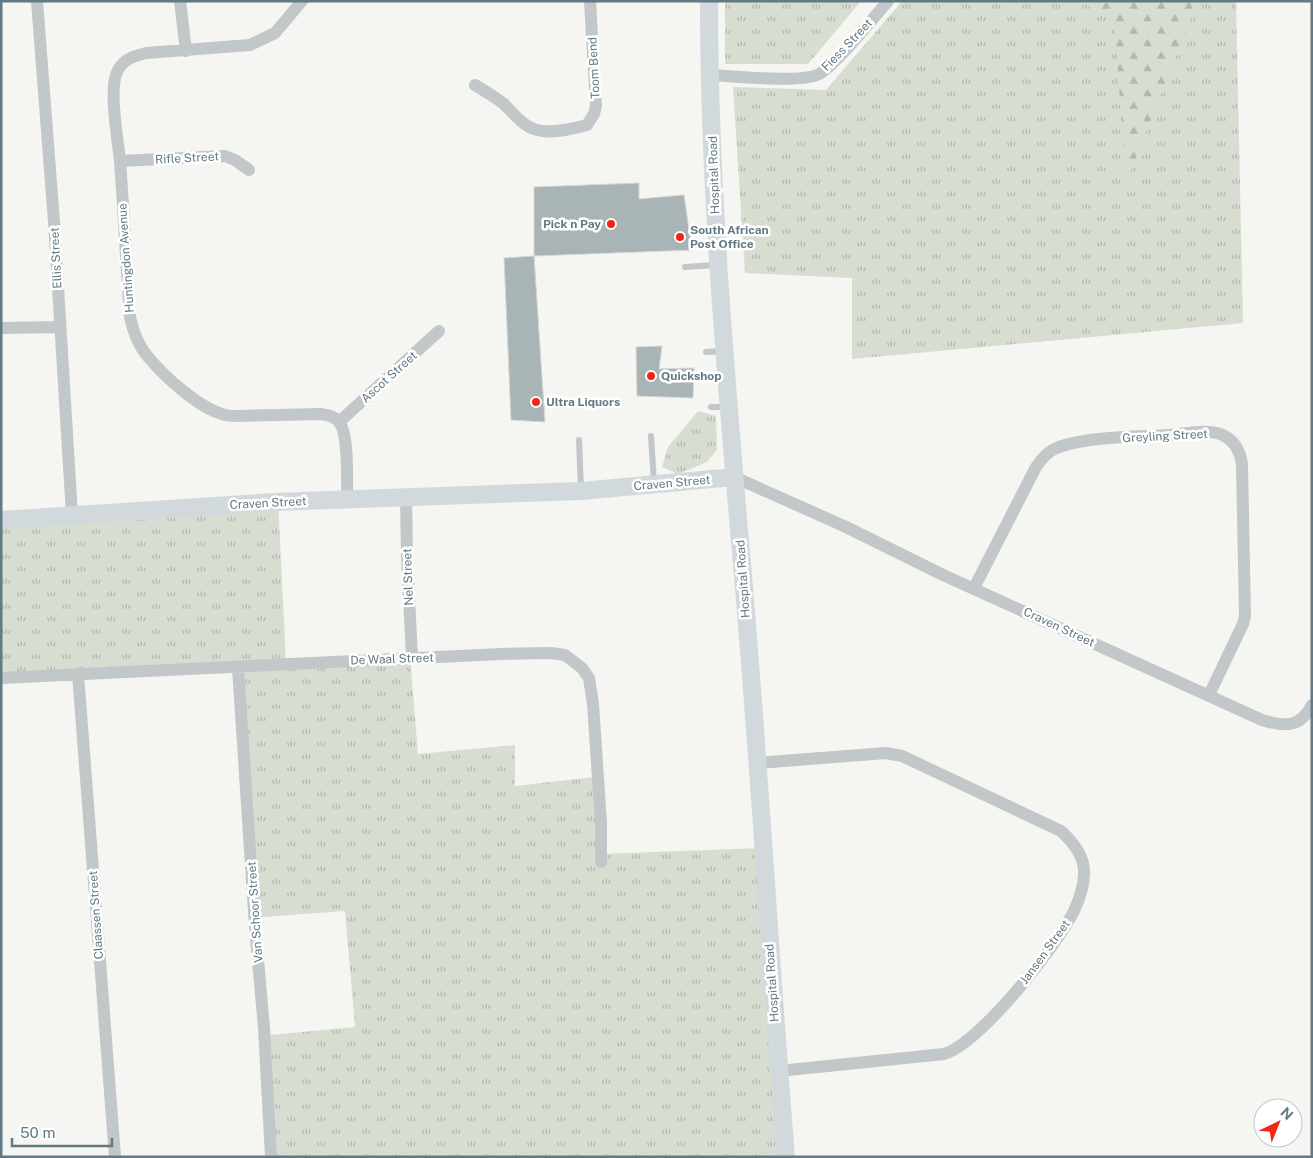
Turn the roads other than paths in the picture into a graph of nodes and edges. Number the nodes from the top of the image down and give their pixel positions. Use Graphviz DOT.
graph roads {
  1 [pos="37,1"];
  2 [pos="180,1"];
  3 [pos="302,1"];
  4 [pos="590,1"];
  5 [pos="709,1"];
  6 [pos="888,1"];
  7 [pos="186,51"];
  8 [pos="710,75"];
  9 [pos="475,85"];
  10 [pos="120,161"];
  11 [pos="250,170"];
  12 [pos="718,265"];
  13 [pos="685,267"];
  14 [pos="59,327"];
  15 [pos="1,328"];
  16 [pos="439,331"];
  17 [pos="724,351"];
  18 [pos="706,352"];
  19 [pos="711,406"];
  20 [pos="728,407"];
  21 [pos="339,422"];
  22 [pos="651,436"];
  23 [pos="579,440"];
  24 [pos="734,477"];
  25 [pos="654,485"];
  26 [pos="581,491"];
  27 [pos="406,496"];
  28 [pos="347,500"];
  29 [pos="72,515"];
  30 [pos="1,520"];
  31 [pos="974,588"];
  32 [pos="412,658"];
  33 [pos="238,668"];
  34 [pos="78,674"];
  35 [pos="1,678"];
  36 [pos="1209,695"];
  37 [pos="1312,705"];
  38 [pos="757,763"];
  39 [pos="602,862"];
  40 [pos="779,1071"];
  41 [pos="115,1157"];
  42 [pos="271,1157"];
  43 [pos="786,1157"];
  1 -- 14 [label="street, Ellis Street"];
  2 -- 7 [label="street"];
  3 -- 7 [label="street, Huntingdon Avenue"];
  4 -- 9 [label="street, Toom Bend"];
  5 -- 8 [label="main road, Hospital Road"];
  6 -- 8 [label="street, Fiess Street"];
  7 -- 10 [label="street, Huntingdon Avenue"];
  8 -- 12 [label="main road, Hospital Road"];
  10 -- 11 [label="street, Rifle Street"];
  10 -- 21 [label="street, Huntingdon Avenue"];
  12 -- 13 [label="lane"];
  12 -- 17 [label="main road, Hospital Road"];
  14 -- 15 [label="street"];
  14 -- 29 [label="street, Ellis Street"];
  16 -- 21 [label="street, Ascot Street"];
  17 -- 18 [label="lane"];
  17 -- 20 [label="main road, Hospital Road"];
  19 -- 20 [label="lane"];
  20 -- 24 [label="main road, Hospital Road"];
  21 -- 28 [label="street"];
  22 -- 25 [label="lane"];
  23 -- 26 [label="lane"];
  24 -- 25 [label="main road, Craven Street"];
  24 -- 31 [label="street, Craven Street"];
  24 -- 38 [label="main road, Hospital Road"];
  25 -- 26 [label="main road, Craven Street"];
  26 -- 27 [label="main road, Craven Street"];
  27 -- 28 [label="main road, Craven Street"];
  27 -- 32 [label="street, Nel Street"];
  28 -- 29 [label="main road, Craven Street"];
  29 -- 30 [label="main road, Craven Street"];
  31 -- 36 [label="street, Craven Street"];
  31 -- 36 [label="street, Greyling Street"];
  32 -- 33 [label="street, De Waal Street"];
  32 -- 39 [label="street, De Waal Street"];
  33 -- 34 [label="street, De Waal Street"];
  33 -- 42 [label="street, Van Schoor Street"];
  34 -- 35 [label="street, De Waal Street"];
  34 -- 41 [label="street, Claassen Street"];
  36 -- 37 [label="street, Craven Street"];
  38 -- 40 [label="main road, Hospital Road"];
  38 -- 40 [label="street, Jansen Street"];
  40 -- 43 [label="main road, Hospital Road"];
}
